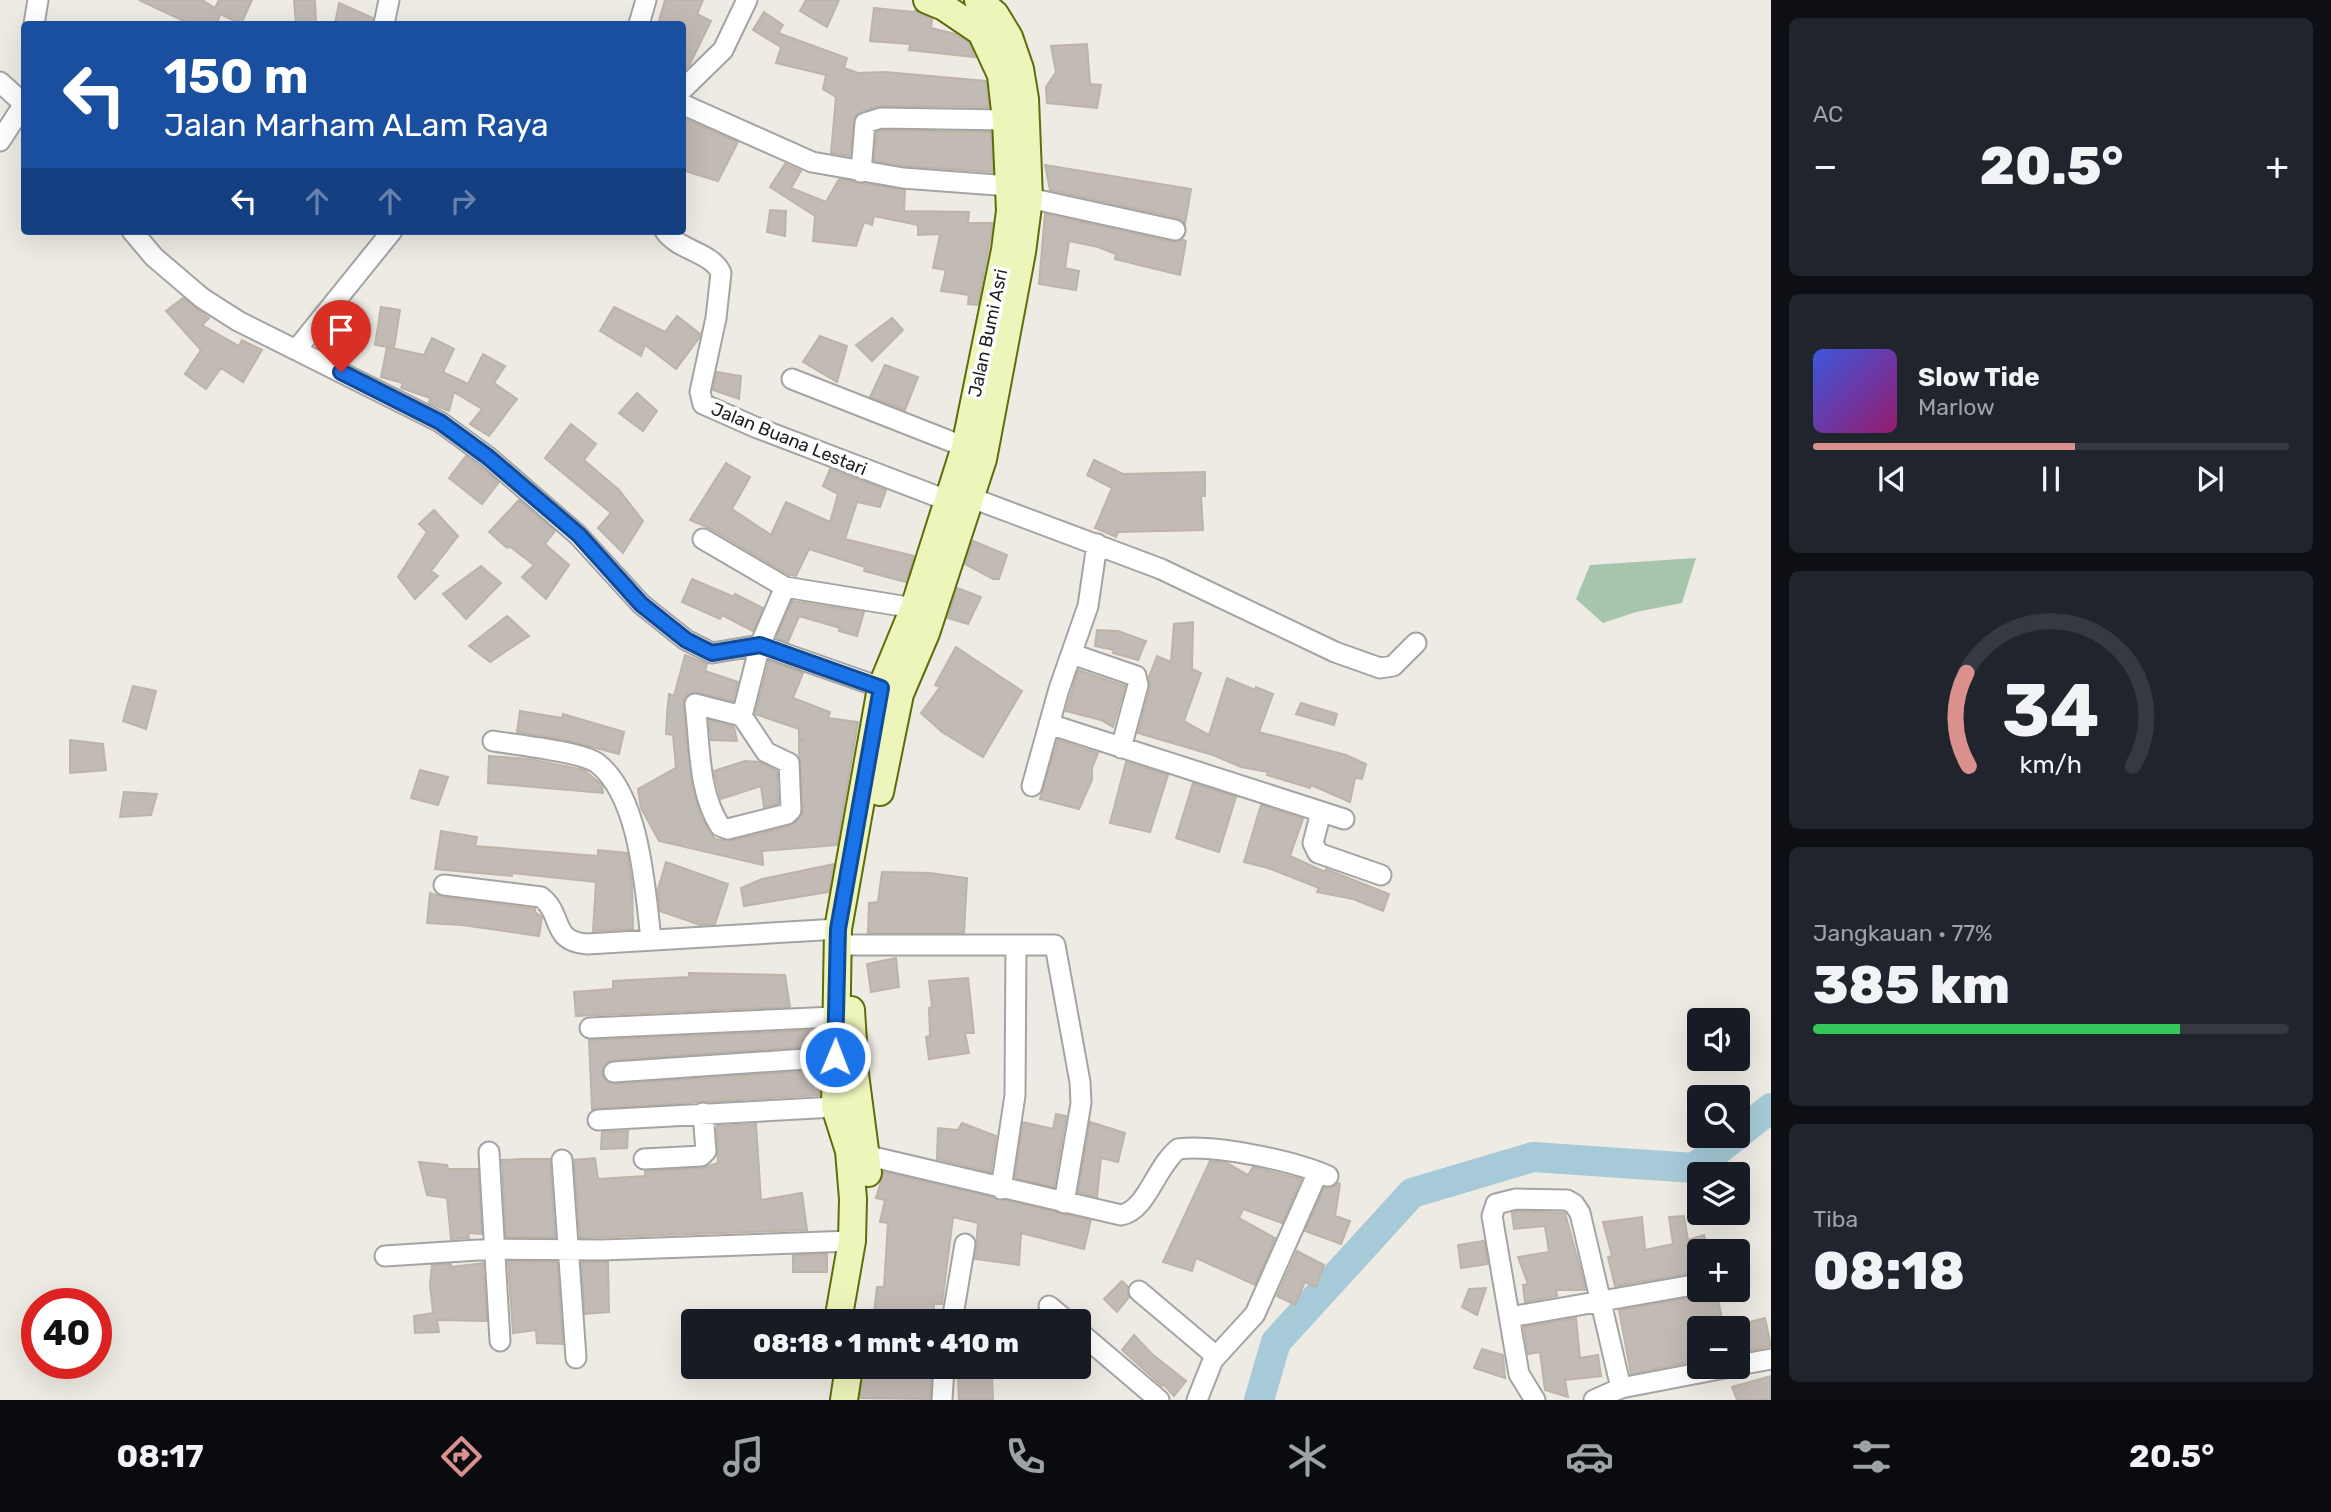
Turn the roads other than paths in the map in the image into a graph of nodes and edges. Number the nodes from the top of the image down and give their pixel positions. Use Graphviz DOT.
graph roads {
  1 [pos="389,0"];
  2 [pos="646,0"];
  3 [pos="747,0"];
  4 [pos="927,0"];
  5 [pos="978,0"];
  6 [pos="385,21"];
  7 [pos="640,21"];
  8 [pos="0,82"];
  9 [pos="686,86"];
  10 [pos="21,101"];
  11 [pos="686,106"];
  12 [pos="21,109"];
  13 [pos="1006,120"];
  14 [pos="0,141"];
  15 [pos="861,172"];
  16 [pos="1020,192"];
  17 [pos="1175,230"];
  18 [pos="135,235"];
  19 [pos="389,235"];
  20 [pos="668,235"];
  21 [pos="1014,251"];
  22 [pos="296,350"];
  23 [pos="792,379"];
  24 [pos="965,447"];
  25 [pos="960,500"];
  26 [pos="702,539"];
  27 [pos="1097,544"];
  28 [pos="785,587"];
  29 [pos="914,608"];
  30 [pos="1416,643"];
  31 [pos="760,645"];
  32 [pos="1072,654"];
  33 [pos="890,691"];
  34 [pos="742,716"];
  35 [pos="1049,724"];
  36 [pos="493,741"];
  37 [pos="1121,748"];
  38 [pos="1032,786"];
  39 [pos="1321,812"];
  40 [pos="1344,819"];
  41 [pos="1381,875"];
  42 [pos="444,885"];
  43 [pos="845,937"];
  44 [pos="651,939"];
  45 [pos="1016,945"];
  46 [pos="835,1017"];
  47 [pos="590,1028"];
  48 [pos="835,1057"];
  49 [pos="614,1072"];
  50 [pos="835,1107"];
  51 [pos="703,1113"];
  52 [pos="598,1120"];
  53 [pos="489,1152"];
  54 [pos="858,1153"];
  55 [pos="645,1159"];
  56 [pos="562,1160"];
  57 [pos="1002,1189"];
  58 [pos="1065,1203"];
  59 [pos="852,1241"];
  60 [pos="965,1244"];
  61 [pos="494,1249"];
  62 [pos="569,1250"];
  63 [pos="385,1255"];
  64 [pos="1687,1286"];
  65 [pos="1139,1291"];
  66 [pos="1599,1302"];
  67 [pos="1049,1306"];
  68 [pos="840,1309"];
  69 [pos="857,1309"];
  70 [pos="954,1309"];
  71 [pos="1053,1309"];
  72 [pos="1510,1317"];
  73 [pos="500,1341"];
  74 [pos="1091,1342"];
  75 [pos="1216,1356"];
  76 [pos="576,1358"];
  77 [pos="1771,1359"];
  78 [pos="1750,1363"];
  79 [pos="1687,1375"];
  80 [pos="831,1379"];
  81 [pos="848,1379"];
  82 [pos="943,1379"];
  83 [pos="1621,1388"];
  84 [pos="828,1400"];
  85 [pos="845,1400"];
  86 [pos="942,1400"];
  87 [pos="1159,1400"];
  88 [pos="1197,1400"];
  89 [pos="1535,1400"];
  90 [pos="1594,1400"];
  1 -- 6 [label="street"];
  2 -- 7 [label="street"];
  3 -- 9 [label="street"];
  4 -- 13 [label="street, Jalan Bumi Asri"];
  5 -- 16 [label="street, Jalan Bumi Asri"];
  8 -- 10 [label="street"];
  11 -- 15 [label="street"];
  12 -- 14 [label="street"];
  13 -- 15 [label="street"];
  13 -- 16 [label="street, Jalan Bumi Asri"];
  15 -- 16 [label="street"];
  16 -- 17 [label="street"];
  16 -- 21 [label="street, Jalan Bumi Asri"];
  18 -- 22 [label="street"];
  19 -- 22 [label="street"];
  20 -- 25 [label="street, Jalan Buana Lestari"];
  21 -- 24 [label="street, Jalan Bumi Asri"];
  21 -- 25 [label="street, Jalan Bumi Asri"];
  22 -- 31 [label="street"];
  23 -- 24 [label="street"];
  24 -- 25 [label="street, Jalan Bumi Asri"];
  25 -- 27 [label="street"];
  25 -- 29 [label="street, Jalan Bumi Asri"];
  25 -- 33 [label="street, Jalan Bumi Asri"];
  26 -- 28 [label="street"];
  27 -- 30 [label="street"];
  27 -- 32 [label="street"];
  28 -- 29 [label="street"];
  28 -- 31 [label="street"];
  29 -- 33 [label="street, Jalan Bumi Asri"];
  31 -- 33 [label="street"];
  31 -- 34 [label="street"];
  32 -- 35 [label="street"];
  32 -- 37 [label="street"];
  33 -- 43 [label="street"];
  34 -- 34 [label="street"];
  35 -- 37 [label="street"];
  35 -- 38 [label="street"];
  36 -- 44 [label="street"];
  37 -- 39 [label="street"];
  39 -- 40 [label="street"];
  39 -- 41 [label="street"];
  42 -- 44 [label="street"];
  43 -- 44 [label="street"];
  43 -- 45 [label="street"];
  43 -- 46 [label="street"];
  43 -- 54 [label="street"];
  45 -- 57 [label="street"];
  45 -- 58 [label="street"];
  46 -- 47 [label="street"];
  46 -- 48 [label="street"];
  48 -- 49 [label="street"];
  48 -- 50 [label="street"];
  50 -- 51 [label="street"];
  50 -- 54 [label="street"];
  51 -- 52 [label="street"];
  51 -- 55 [label="street"];
  53 -- 61 [label="street"];
  54 -- 57 [label="street"];
  54 -- 59 [label="street"];
  54 -- 69 [label="street"];
  56 -- 62 [label="street"];
  57 -- 58 [label="street"];
  58 -- 75 [label="street"];
  59 -- 62 [label="street"];
  59 -- 68 [label="street"];
  60 -- 70 [label="street"];
  61 -- 62 [label="street"];
  61 -- 63 [label="street"];
  61 -- 73 [label="street"];
  62 -- 76 [label="street"];
  64 -- 66 [label="street"];
  65 -- 75 [label="street"];
  66 -- 72 [label="street"];
  66 -- 72 [label="street"];
  66 -- 83 [label="street"];
  67 -- 71 [label="street"];
  72 -- 89 [label="street"];
  74 -- 87 [label="street"];
  75 -- 88 [label="street"];
  77 -- 78 [label="street"];
  79 -- 83 [label="street"];
  80 -- 84 [label="street"];
  81 -- 85 [label="street"];
  82 -- 86 [label="street"];
  83 -- 90 [label="street"];
}
